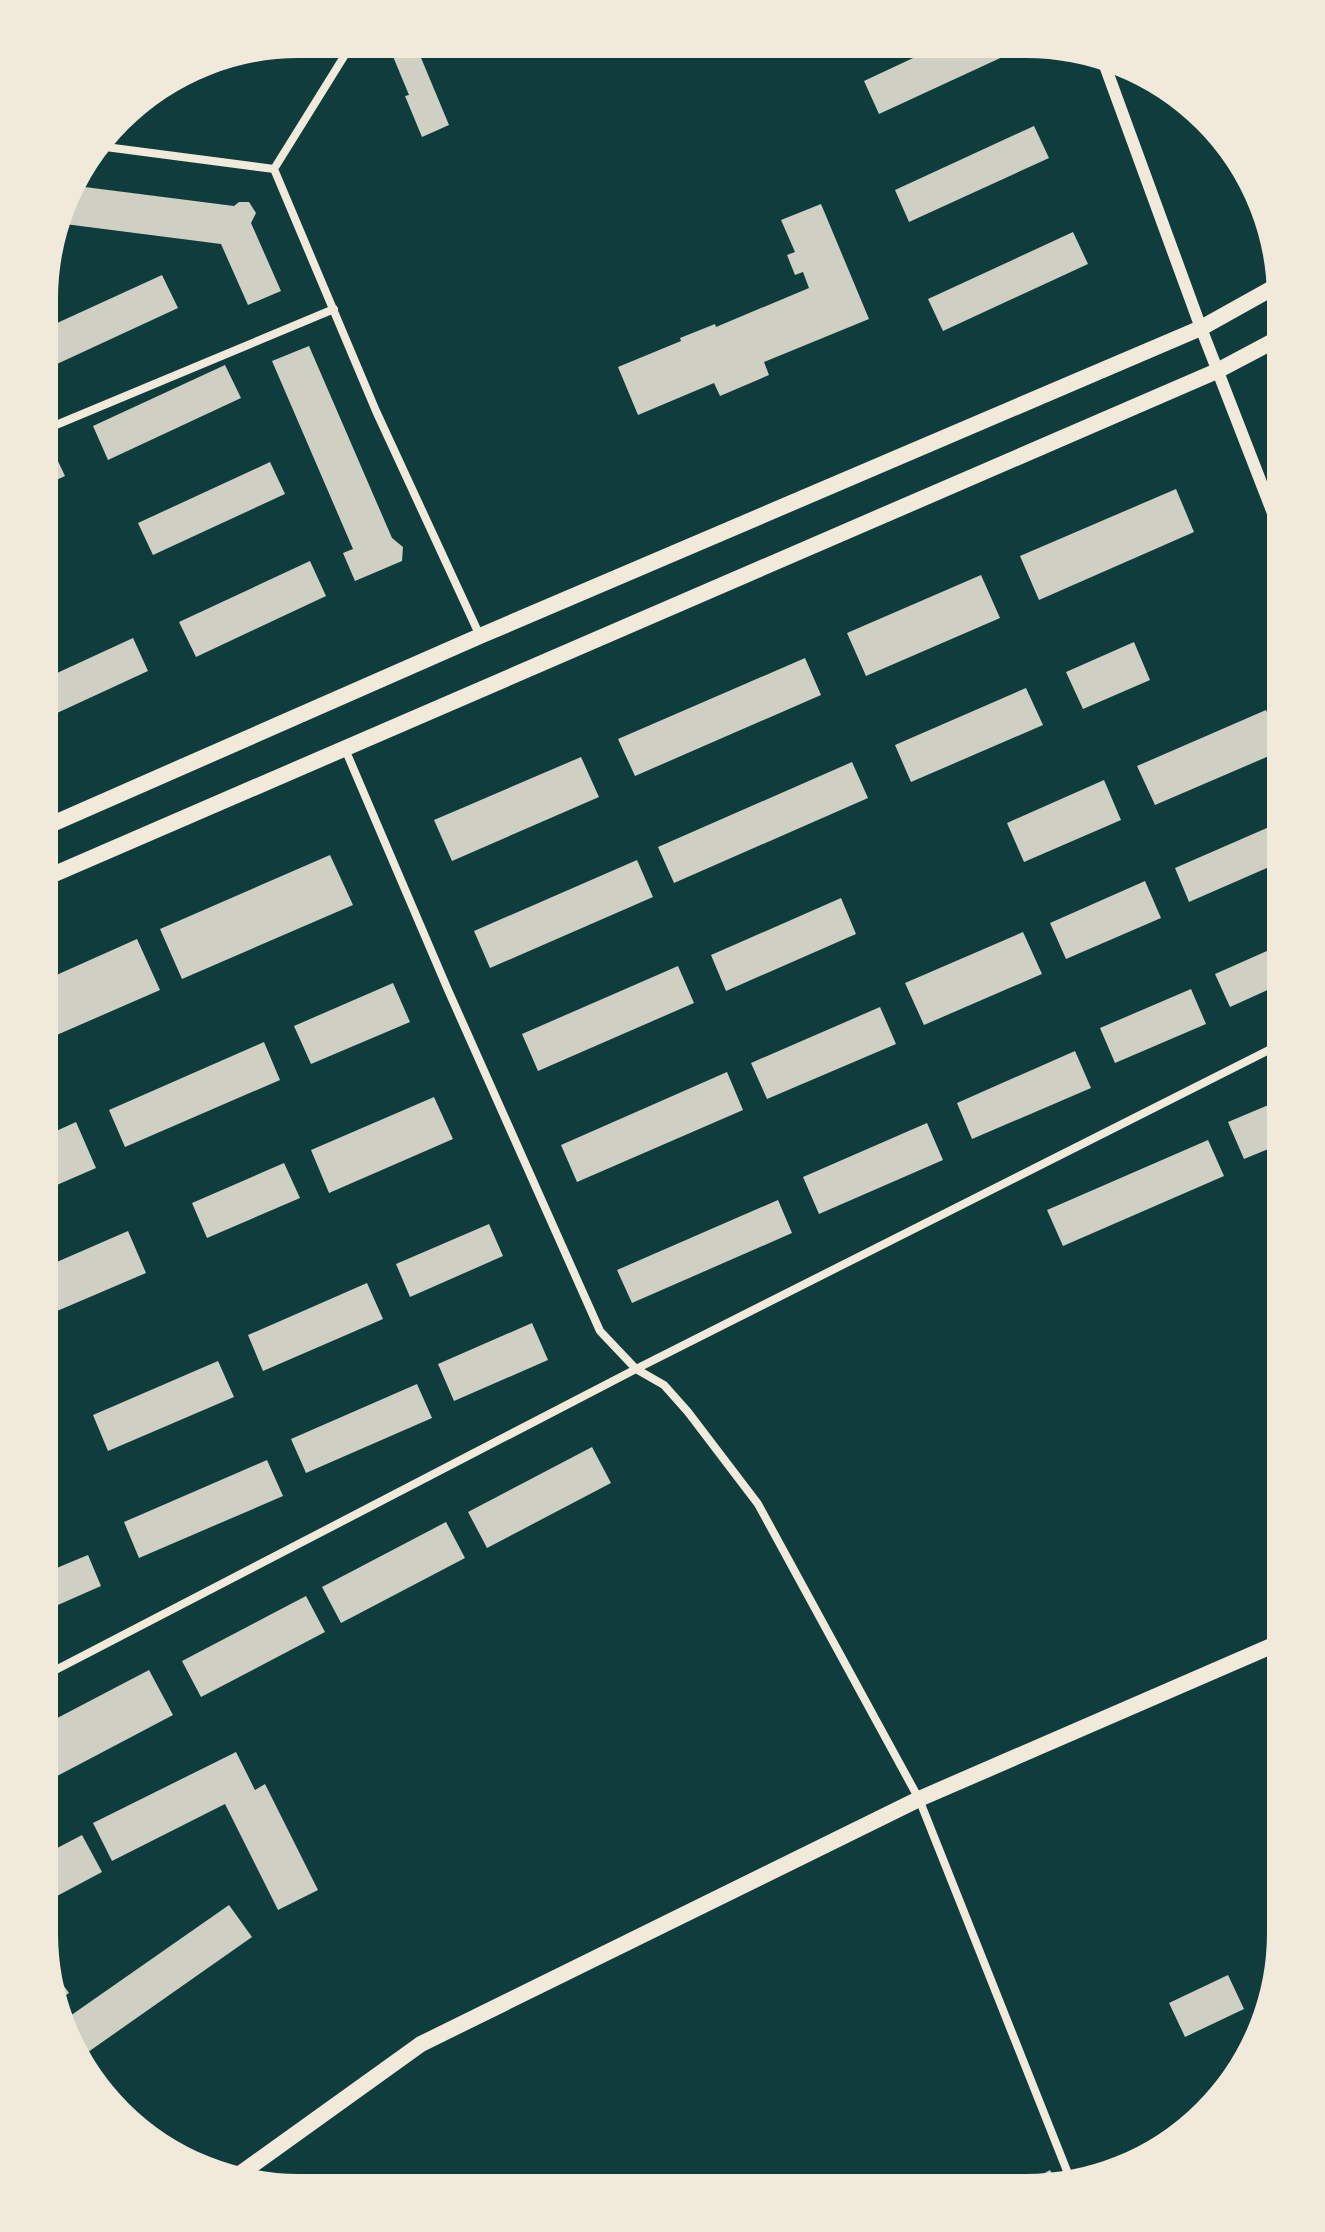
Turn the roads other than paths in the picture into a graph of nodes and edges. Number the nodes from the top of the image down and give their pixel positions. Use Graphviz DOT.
graph roads {
  1 [pos="344,57"];
  2 [pos="1107,70"];
  3 [pos="110,148"];
  4 [pos="274,169"];
  5 [pos="1268,290"];
  6 [pos="334,309"];
  7 [pos="1201,328"];
  8 [pos="1269,343"];
  9 [pos="1217,371"];
  10 [pos="56,425"];
  11 [pos="1269,503"];
  12 [pos="480,636"];
  13 [pos="345,749"];
  14 [pos="56,822"];
  15 [pos="56,873"];
  16 [pos="1269,1050"];
  17 [pos="636,1369"];
  18 [pos="1268,1647"];
  19 [pos="56,1670"];
  20 [pos="919,1799"];
  21 [pos="246,2170"];
  22 [pos="1067,2172"];
  1 -- 4 [label="street"];
  2 -- 7 [label="street"];
  3 -- 4 [label="street"];
  4 -- 6 [label="street"];
  5 -- 7 [label="main road"];
  6 -- 10 [label="street"];
  6 -- 12 [label="street"];
  7 -- 9 [label="street"];
  7 -- 12 [label="main road"];
  8 -- 9 [label="main road"];
  9 -- 11 [label="street"];
  9 -- 13 [label="main road"];
  12 -- 14 [label="main road"];
  13 -- 15 [label="main road"];
  13 -- 17 [label="street"];
  16 -- 17 [label="street"];
  17 -- 19 [label="street"];
  17 -- 20 [label="street"];
  18 -- 20 [label="main road"];
  20 -- 21 [label="main road"];
  20 -- 22 [label="street"];
}
